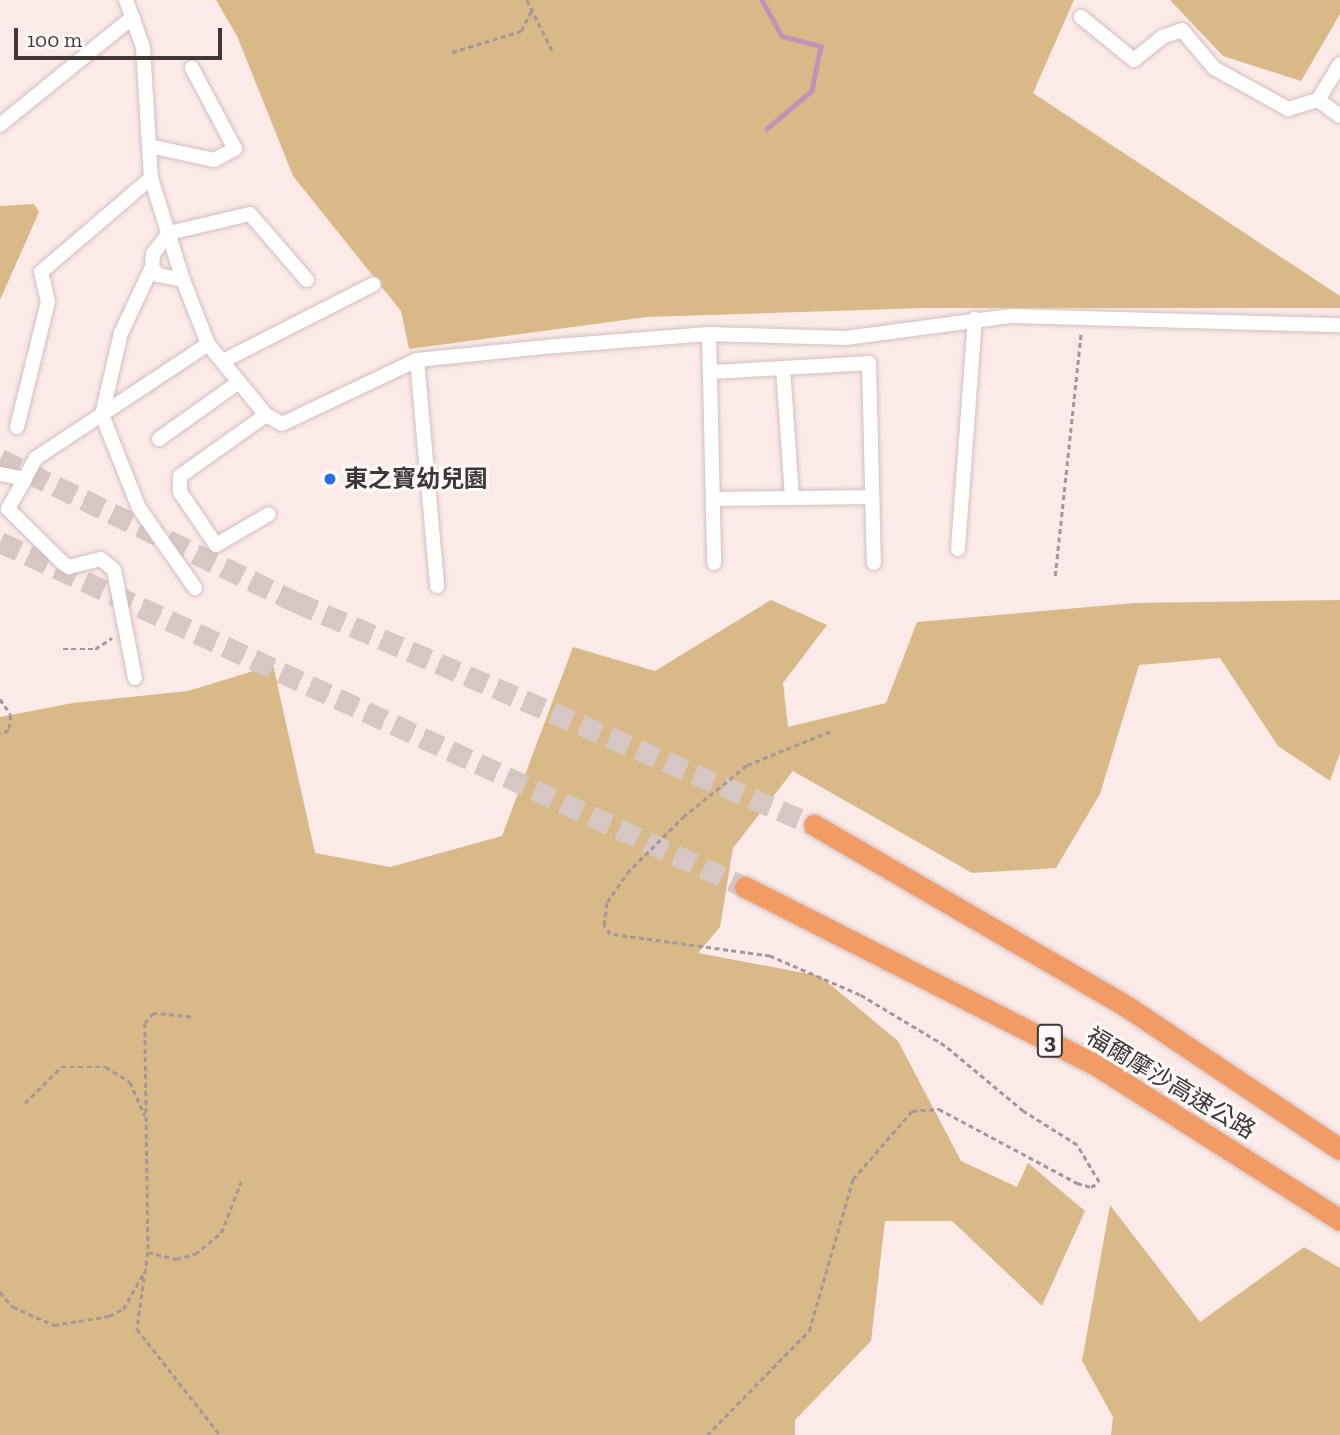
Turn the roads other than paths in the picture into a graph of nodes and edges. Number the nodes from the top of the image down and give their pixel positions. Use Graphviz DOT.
graph roads {
  1 [pos="126,0"];
  2 [pos="133,17"];
  3 [pos="1081,17"];
  4 [pos="1340,64"];
  5 [pos="192,68"];
  6 [pos="1318,100"];
  7 [pos="1340,116"];
  8 [pos="0,125"];
  9 [pos="149,146"];
  10 [pos="151,178"];
  11 [pos="169,233"];
  12 [pos="152,267"];
  13 [pos="183,280"];
  14 [pos="307,280"];
  15 [pos="374,284"];
  16 [pos="975,319"];
  17 [pos="1340,325"];
  18 [pos="709,334"];
  19 [pos="208,344"];
  20 [pos="416,360"];
  21 [pos="223,361"];
  22 [pos="783,368"];
  23 [pos="710,372"];
  24 [pos="239,382"];
  25 [pos="102,415"];
  26 [pos="266,415"];
  27 [pos="17,427"];
  28 [pos="159,439"];
  29 [pos="0,474"];
  30 [pos="25,478"];
  31 [pos="872,496"];
  32 [pos="792,498"];
  33 [pos="713,499"];
  34 [pos="0,514"];
  35 [pos="269,514"];
  36 [pos="958,550"];
  37 [pos="714,563"];
  38 [pos="874,563"];
  39 [pos="437,586"];
  40 [pos="195,588"];
  41 [pos="135,678"];
  42 [pos="814,825"];
  43 [pos="745,887"];
  44 [pos="1340,1149"];
  45 [pos="1340,1220"];
  1 -- 2 [label="street"];
  2 -- 8 [label="street"];
  2 -- 9 [label="street"];
  3 -- 6 [label="street"];
  4 -- 6 [label="street"];
  5 -- 9 [label="street"];
  6 -- 7 [label="street"];
  9 -- 10 [label="street"];
  10 -- 11 [label="street"];
  10 -- 27 [label="street"];
  11 -- 12 [label="street"];
  11 -- 13 [label="street"];
  11 -- 14 [label="street"];
  12 -- 13 [label="street"];
  12 -- 25 [label="street"];
  13 -- 19 [label="street"];
  15 -- 21 [label="street"];
  16 -- 17 [label="street"];
  16 -- 18 [label="street"];
  16 -- 36 [label="street"];
  18 -- 20 [label="street"];
  18 -- 23 [label="street"];
  19 -- 21 [label="street"];
  19 -- 25 [label="street"];
  20 -- 26 [label="street"];
  20 -- 39 [label="street"];
  21 -- 24 [label="street"];
  22 -- 23 [label="street"];
  22 -- 31 [label="street"];
  22 -- 32 [label="street"];
  23 -- 33 [label="street"];
  24 -- 26 [label="street"];
  24 -- 28 [label="street"];
  25 -- 30 [label="street"];
  25 -- 40 [label="street"];
  26 -- 35 [label="street"];
  29 -- 30 [label="street"];
  30 -- 34 [label="street"];
  30 -- 41 [label="street"];
  31 -- 32 [label="street"];
  31 -- 38 [label="street"];
  32 -- 33 [label="street"];
  33 -- 37 [label="street"];
  42 -- 44 [label="highway, 福爾摩沙高速公路"];
  43 -- 45 [label="highway, 福爾摩沙高速公路 / 3"];
}
